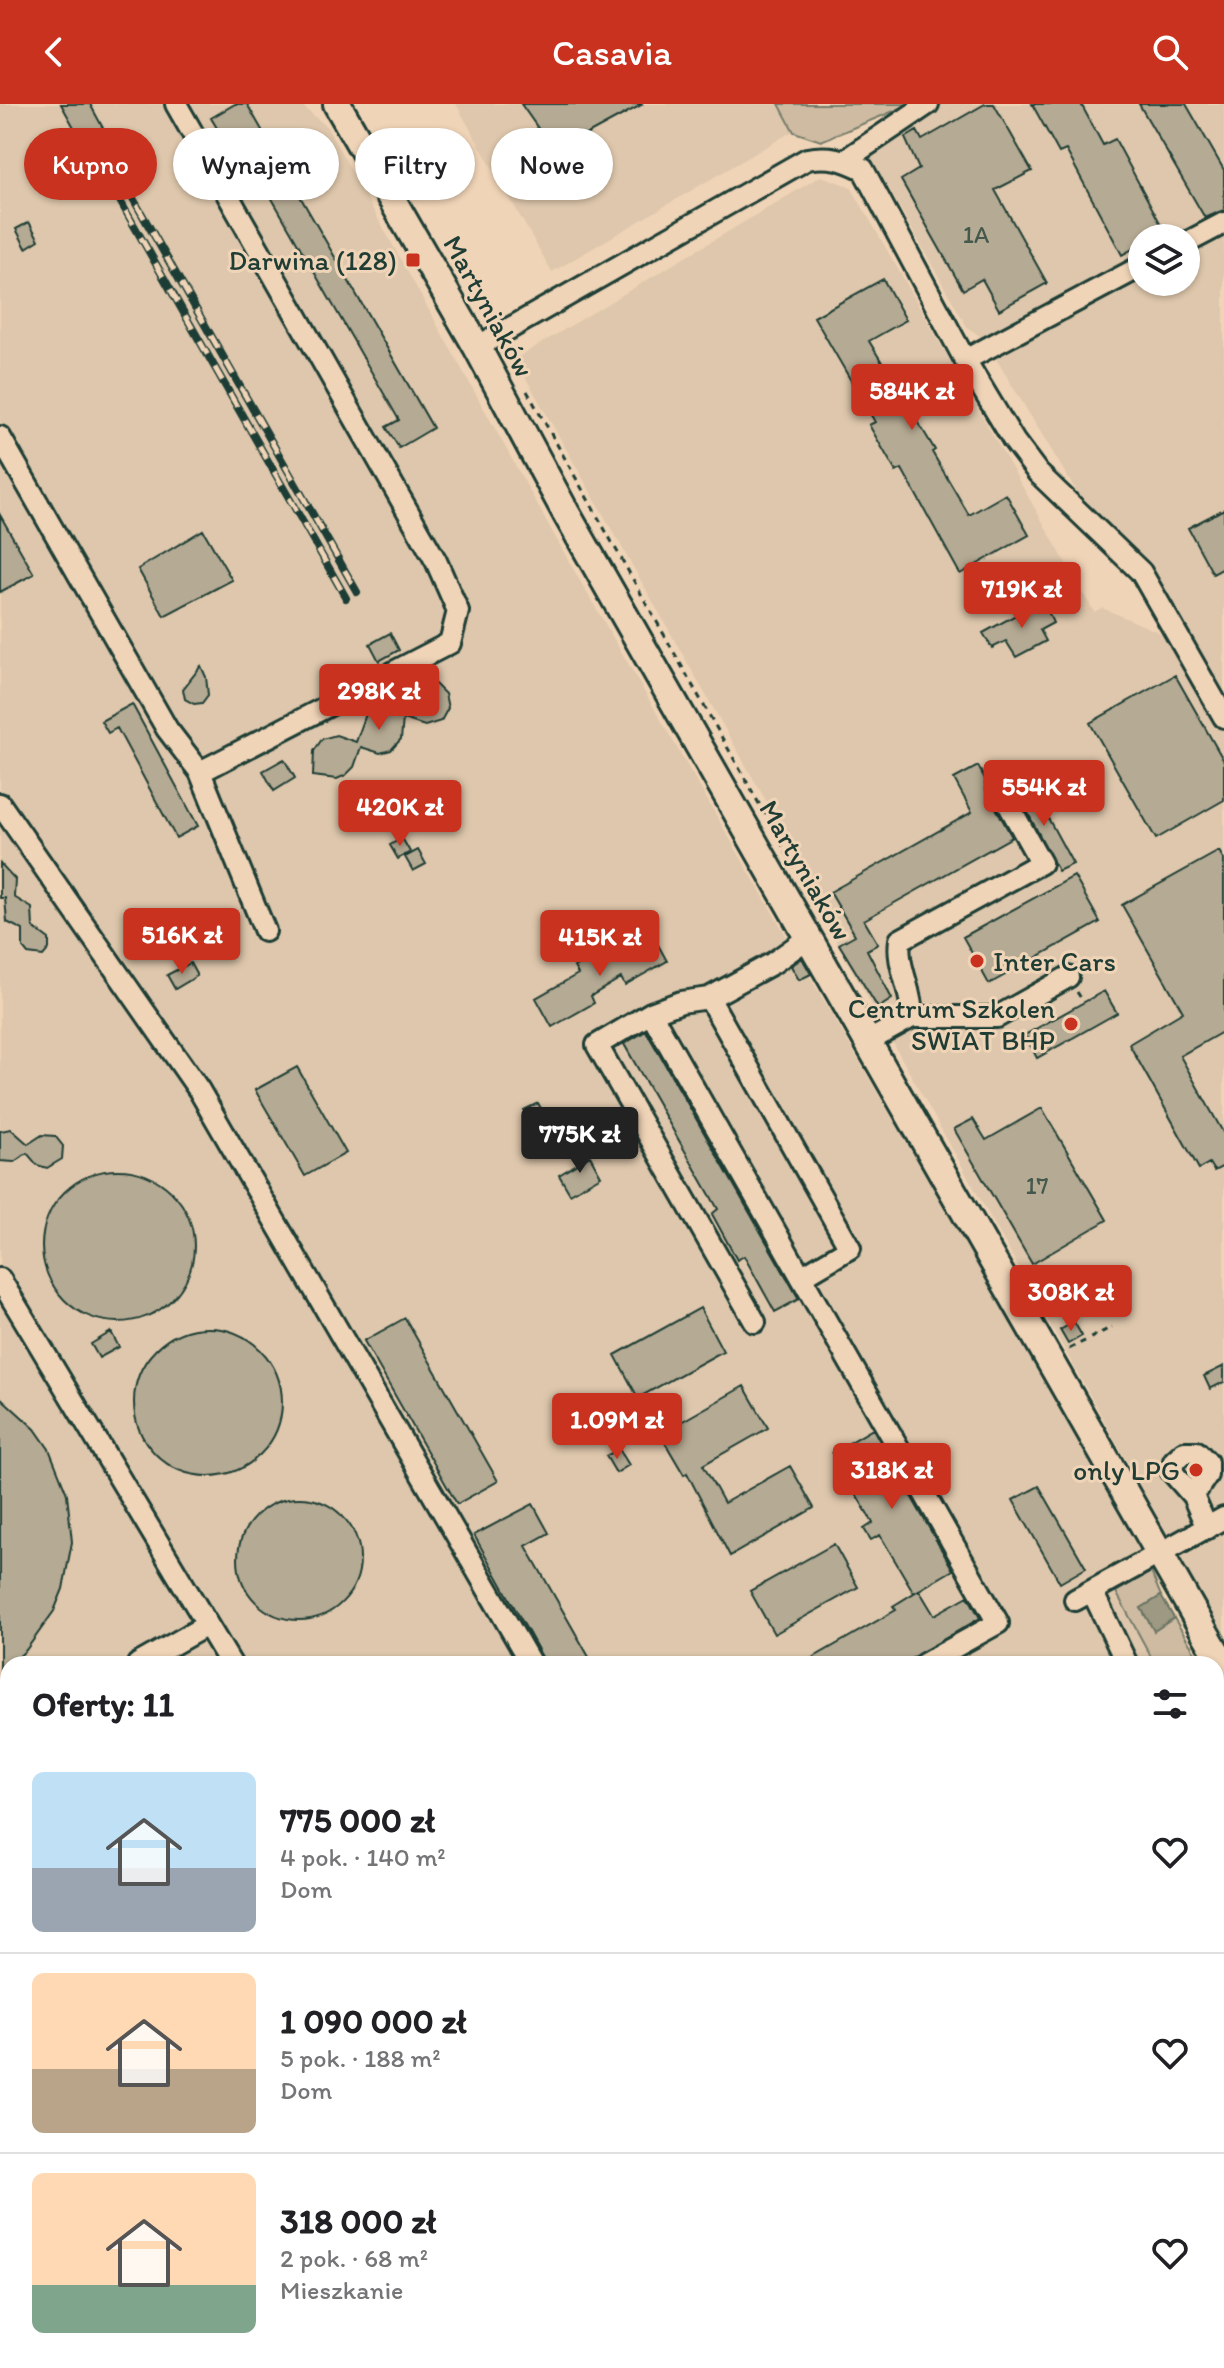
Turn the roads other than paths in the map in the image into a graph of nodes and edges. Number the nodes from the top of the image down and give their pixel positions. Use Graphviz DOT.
graph roads {
  1 [pos="176,104"];
  2 [pos="337,104"];
  3 [pos="928,104"];
  4 [pos="845,160"];
  5 [pos="1224,223"];
  6 [pos="1200,236"];
  7 [pos="1128,273"];
  8 [pos="477,347"];
  9 [pos="965,360"];
  10 [pos="0,437"];
  11 [pos="1224,717"];
  12 [pos="200,772"];
  13 [pos="997,784"];
  14 [pos="0,804"];
  15 [pos="265,931"];
  16 [pos="808,938"];
  17 [pos="1068,977"];
  18 [pos="709,998"];
  19 [pos="651,1013"];
  20 [pos="912,1017"];
  21 [pos="867,1042"];
  22 [pos="801,1277"];
  23 [pos="0,1279"];
  24 [pos="755,1322"];
  25 [pos="1193,1496"];
  26 [pos="1216,1523"];
  27 [pos="1160,1554"];
  28 [pos="207,1625"];
  29 [pos="152,1656"];
  30 [pos="226,1656"];
  31 [pos="526,1656"];
  32 [pos="938,1656"];
  33 [pos="1122,1656"];
  34 [pos="1218,1656"];
  1 -- 12 [label="street"];
  2 -- 8 [label="main road, Martyniaków"];
  3 -- 4 [label="street"];
  4 -- 8 [label="street"];
  4 -- 9 [label="street"];
  5 -- 6 [label="street"];
  7 -- 9 [label="street"];
  8 -- 16 [label="main road, Martyniaków"];
  9 -- 11 [label="street"];
  10 -- 12 [label="street"];
  12 -- 15 [label="street"];
  13 -- 20 [label="street"];
  14 -- 31 [label="street"];
  16 -- 18 [label="street"];
  16 -- 21 [label="main road, Martyniaków"];
  17 -- 20 [label="street"];
  18 -- 19 [label="street"];
  18 -- 22 [label="street"];
  19 -- 22 [label="street"];
  19 -- 24 [label="street"];
  20 -- 21 [label="street"];
  21 -- 27 [label="main road, Martyniaków"];
  22 -- 32 [label="street"];
  23 -- 28 [label="street"];
  25 -- 26 [label="street"];
  26 -- 27 [label="street"];
  27 -- 33 [label="street"];
  27 -- 34 [label="main road, Martyniaków"];
  28 -- 29 [label="street"];
  28 -- 30 [label="street"];
}
